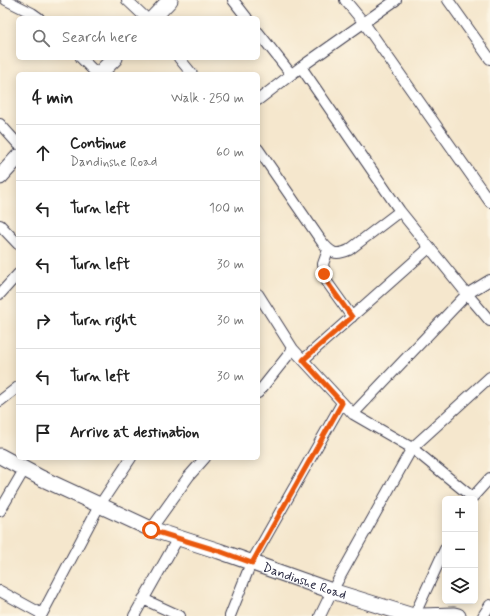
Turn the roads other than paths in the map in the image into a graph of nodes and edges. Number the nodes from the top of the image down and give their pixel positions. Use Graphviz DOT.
graph roads {
  1 [pos="6,0"];
  2 [pos="127,0"];
  3 [pos="170,0"];
  4 [pos="233,0"];
  5 [pos="345,0"];
  6 [pos="396,0"];
  7 [pos="448,0"];
  8 [pos="36,16"];
  9 [pos="144,16"];
  10 [pos="155,16"];
  11 [pos="245,16"];
  12 [pos="364,23"];
  13 [pos="260,35"];
  14 [pos="489,53"];
  15 [pos="83,60"];
  16 [pos="113,60"];
  17 [pos="181,60"];
  18 [pos="301,67"];
  19 [pos="96,72"];
  20 [pos="100,72"];
  21 [pos="190,72"];
  22 [pos="291,74"];
  23 [pos="260,98"];
  24 [pos="0,124"];
  25 [pos="16,142"];
  26 [pos="260,152"];
  27 [pos="16,159"];
  28 [pos="0,177"];
  29 [pos="488,196"];
  30 [pos="400,211"];
  31 [pos="0,225"];
  32 [pos="16,242"];
  33 [pos="429,248"];
  34 [pos="328,250"];
  35 [pos="16,279"];
  36 [pos="490,280"];
  37 [pos="0,294"];
  38 [pos="467,294"];
  39 [pos="260,297"];
  40 [pos="352,317"];
  41 [pos="490,321"];
  42 [pos="293,349"];
  43 [pos="303,360"];
  44 [pos="490,377"];
  45 [pos="16,389"];
  46 [pos="260,391"];
  47 [pos="0,401"];
  48 [pos="342,403"];
  49 [pos="353,414"];
  50 [pos="412,448"];
  51 [pos="0,456"];
  52 [pos="130,460"];
  53 [pos="203,460"];
  54 [pos="24,470"];
  55 [pos="490,478"];
  56 [pos="469,496"];
  57 [pos="473,496"];
  58 [pos="99,506"];
  59 [pos="0,511"];
  60 [pos="151,530"];
  61 [pos="178,538"];
  62 [pos="442,555"];
  63 [pos="252,563"];
  64 [pos="0,591"];
  65 [pos="332,591"];
  66 [pos="143,599"];
  67 [pos="490,605"];
  68 [pos="42,615"];
  69 [pos="134,616"];
  70 [pos="180,616"];
  71 [pos="230,616"];
  72 [pos="320,616"];
  73 [pos="414,616"];
  74 [pos="422,616"];
  75 [pos="458,616"];
  76 [pos="483,616"];
  1 -- 8 [label="street"];
  2 -- 9 [label="street"];
  3 -- 10 [label="street"];
  4 -- 11 [label="street"];
  5 -- 12 [label="street"];
  6 -- 12 [label="street"];
  7 -- 14 [label="street"];
  12 -- 18 [label="street"];
  12 -- 29 [label="street"];
  13 -- 22 [label="street"];
  15 -- 19 [label="street"];
  16 -- 20 [label="street"];
  17 -- 21 [label="street"];
  18 -- 22 [label="street"];
  18 -- 30 [label="street"];
  22 -- 23 [label="street"];
  24 -- 25 [label="street"];
  26 -- 34 [label="street"];
  27 -- 28 [label="street"];
  30 -- 33 [label="street"];
  30 -- 34 [label="street"];
  31 -- 32 [label="street"];
  33 -- 38 [label="street"];
  33 -- 40 [label="street"];
  34 -- 40 [label="street"];
  35 -- 37 [label="street"];
  36 -- 38 [label="street"];
  38 -- 41 [label="street"];
  38 -- 49 [label="street"];
  39 -- 42 [label="street"];
  40 -- 43 [label="street"];
  42 -- 43 [label="street"];
  42 -- 46 [label="street"];
  43 -- 48 [label="street"];
  44 -- 50 [label="street"];
  45 -- 47 [label="street"];
  48 -- 49 [label="street"];
  48 -- 63 [label="street"];
  49 -- 50 [label="street"];
  50 -- 56 [label="street"];
  50 -- 65 [label="street"];
  51 -- 54 [label="street, Dandinshe Road"];
  52 -- 58 [label="street"];
  53 -- 60 [label="street"];
  54 -- 58 [label="street, Dandinshe Road"];
  54 -- 59 [label="street"];
  55 -- 57 [label="street"];
  58 -- 60 [label="street, Dandinshe Road"];
  58 -- 68 [label="street"];
  60 -- 61 [label="street, Dandinshe Road"];
  61 -- 63 [label="street, Dandinshe Road"];
  61 -- 66 [label="street"];
  62 -- 73 [label="street"];
  63 -- 65 [label="street, Dandinshe Road"];
  63 -- 71 [label="street"];
  64 -- 68 [label="street"];
  65 -- 72 [label="street"];
  65 -- 73 [label="street, Dandinshe Road"];
  66 -- 69 [label="street"];
  66 -- 70 [label="street"];
  67 -- 76 [label="street"];
  74 -- 75 [label="street"];
}
